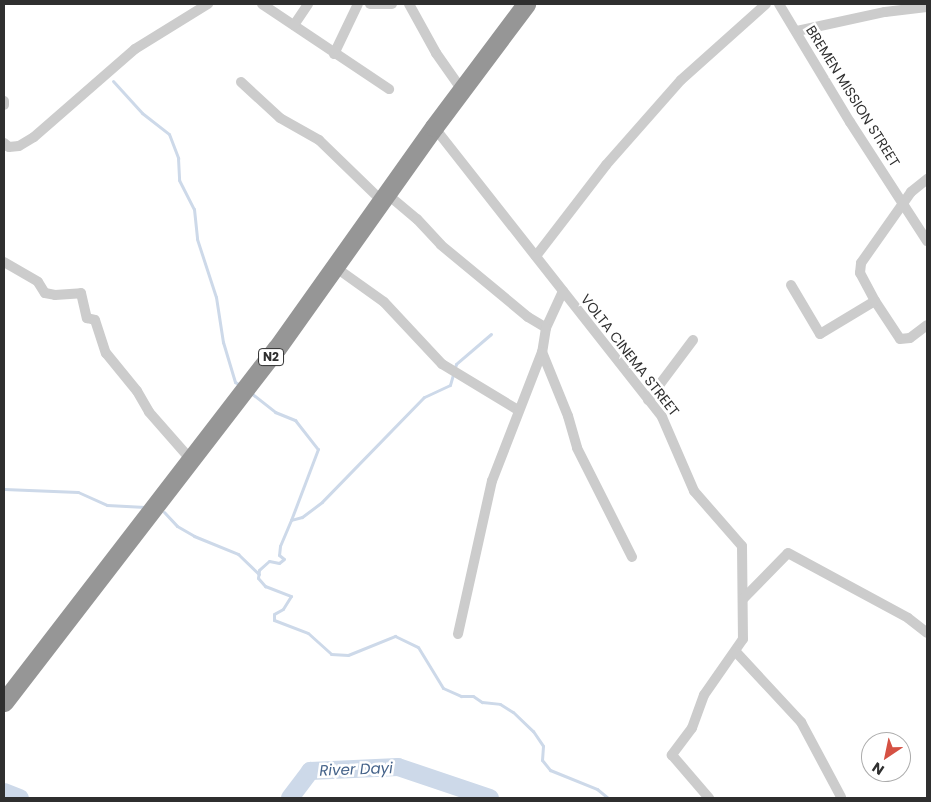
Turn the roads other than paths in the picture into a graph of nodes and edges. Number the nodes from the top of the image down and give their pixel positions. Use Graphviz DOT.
graph roads {
  1 [pos="208,4"];
  2 [pos="262,4"];
  3 [pos="308,4"];
  4 [pos="358,4"];
  5 [pos="370,4"];
  6 [pos="392,4"];
  7 [pos="410,4"];
  8 [pos="526,4"];
  9 [pos="766,4"];
  10 [pos="779,4"];
  11 [pos="898,6"];
  12 [pos="927,7"];
  13 [pos="294,25"];
  14 [pos="797,31"];
  15 [pos="334,54"];
  16 [pos="241,82"];
  17 [pos="389,89"];
  18 [pos="462,90"];
  19 [pos="434,127"];
  20 [pos="4,143"];
  21 [pos="927,179"];
  22 [pos="384,198"];
  23 [pos="903,202"];
  24 [pos="927,241"];
  25 [pos="536,256"];
  26 [pos="4,262"];
  27 [pos="335,267"];
  28 [pos="791,285"];
  29 [pos="563,290"];
  30 [pos="875,301"];
  31 [pos="927,325"];
  32 [pos="546,328"];
  33 [pos="693,340"];
  34 [pos="542,352"];
  35 [pos="648,400"];
  36 [pos="518,410"];
  37 [pos="192,461"];
  38 [pos="632,557"];
  39 [pos="743,599"];
  40 [pos="927,633"];
  41 [pos="458,634"];
  42 [pos="736,652"];
  43 [pos="4,702"];
  44 [pos="841,797"];
  45 [pos="708,798"];
  1 -- 20 [label="street"];
  2 -- 13 [label="street"];
  3 -- 13 [label="street"];
  4 -- 15 [label="street"];
  5 -- 6 [label="street"];
  7 -- 18 [label="street"];
  8 -- 18 [label="highway, N2"];
  9 -- 25 [label="street"];
  10 -- 14 [label="street, BREMEN MISSION STREET"];
  11 -- 12 [label="street"];
  11 -- 14 [label="street"];
  13 -- 15 [label="street"];
  14 -- 23 [label="street, BREMEN MISSION STREET"];
  15 -- 17 [label="street"];
  16 -- 22 [label="street"];
  18 -- 19 [label="highway, N2"];
  19 -- 22 [label="highway, N2"];
  19 -- 25 [label="street, VOLTA CINEMA STREET"];
  21 -- 23 [label="street"];
  22 -- 27 [label="highway, N2"];
  22 -- 32 [label="street"];
  23 -- 24 [label="street, BREMEN MISSION STREET"];
  23 -- 30 [label="street"];
  25 -- 29 [label="street, VOLTA CINEMA STREET"];
  26 -- 37 [label="street"];
  27 -- 36 [label="street"];
  27 -- 37 [label="highway, N2"];
  28 -- 30 [label="street"];
  29 -- 32 [label="street"];
  29 -- 35 [label="street, VOLTA CINEMA STREET"];
  30 -- 31 [label="street"];
  32 -- 34 [label="street"];
  33 -- 35 [label="street"];
  34 -- 36 [label="street"];
  34 -- 38 [label="street"];
  35 -- 39 [label="street, VOLTA CINEMA STREET"];
  36 -- 41 [label="street"];
  37 -- 43 [label="highway, N2"];
  39 -- 40 [label="street"];
  39 -- 42 [label="street, VOLTA CINEMA STREET"];
  42 -- 44 [label="street"];
  42 -- 45 [label="street, VOLTA CINEMA STREET"];
}
